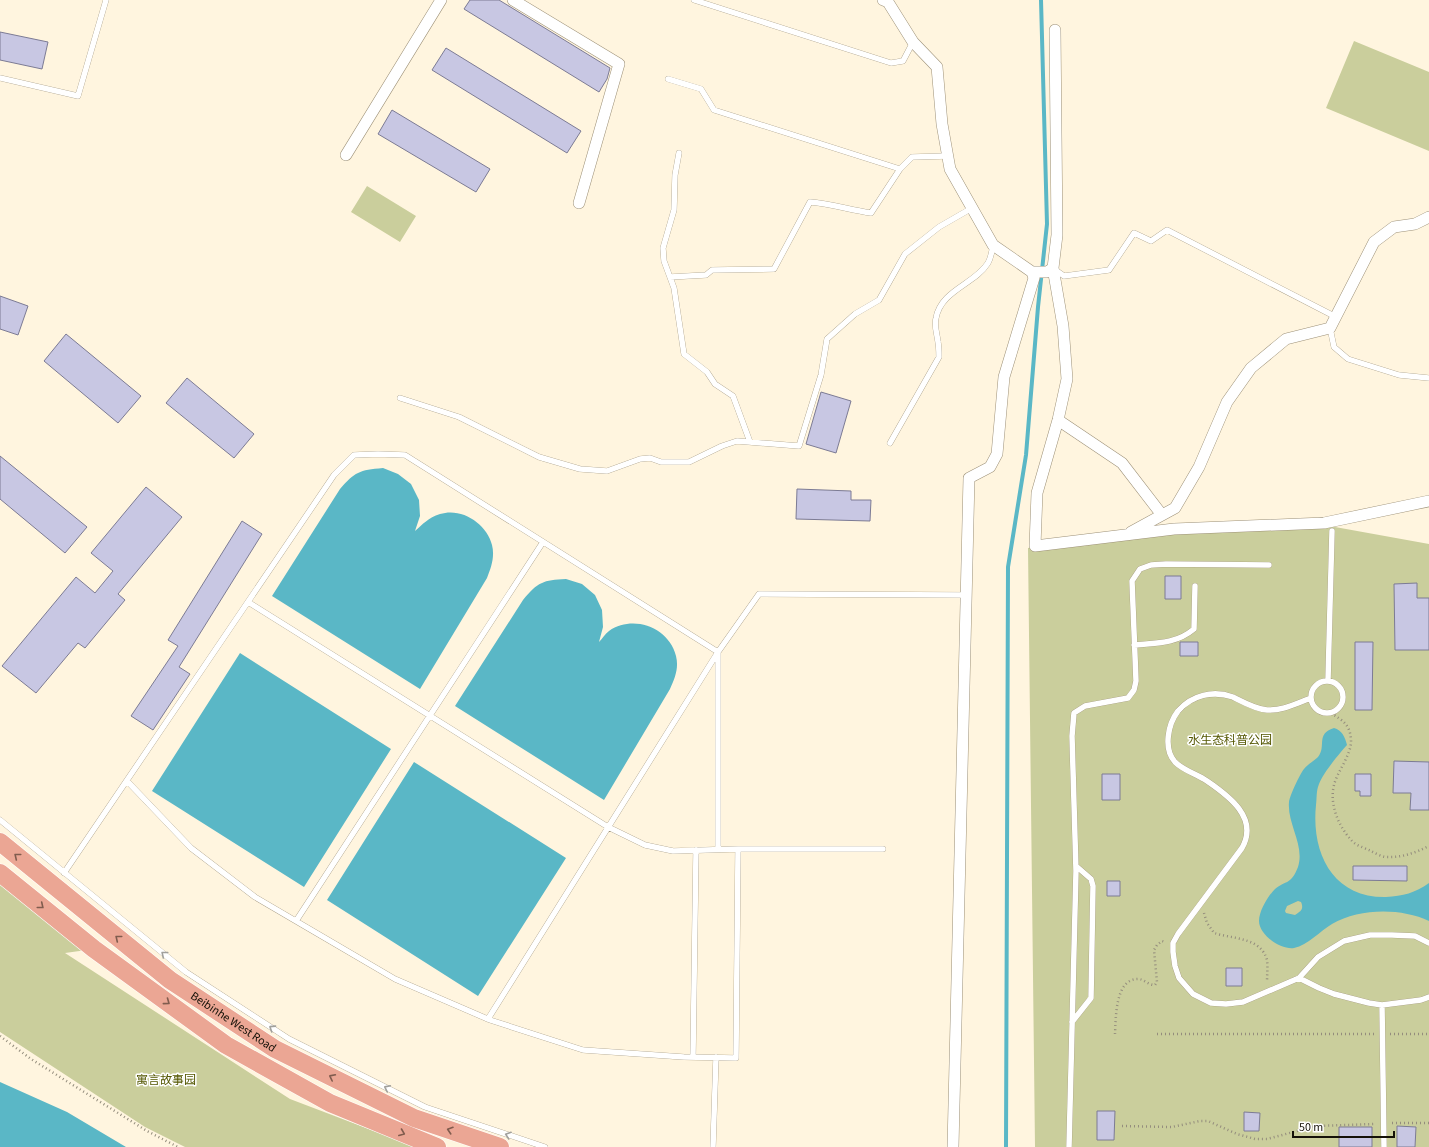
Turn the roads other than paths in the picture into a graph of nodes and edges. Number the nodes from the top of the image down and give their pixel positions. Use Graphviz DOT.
graph roads {
  1 [pos="106,0"];
  2 [pos="442,0"];
  3 [pos="513,0"];
  4 [pos="694,0"];
  5 [pos="883,0"];
  6 [pos="1055,30"];
  7 [pos="913,42"];
  8 [pos="0,78"];
  9 [pos="668,79"];
  10 [pos="679,153"];
  11 [pos="346,155"];
  12 [pos="948,156"];
  13 [pos="900,169"];
  14 [pos="578,203"];
  15 [pos="972,208"];
  16 [pos="1429,217"];
  17 [pos="993,245"];
  18 [pos="1050,270"];
  19 [pos="1032,272"];
  20 [pos="670,277"];
  21 [pos="1336,317"];
  22 [pos="1330,328"];
  23 [pos="1429,378"];
  24 [pos="400,398"];
  25 [pos="1058,420"];
  26 [pos="750,442"];
  27 [pos="890,444"];
  28 [pos="1429,501"];
  29 [pos="1162,515"];
  30 [pos="1332,531"];
  31 [pos="1126,535"];
  32 [pos="543,542"];
  33 [pos="1269,564"];
  34 [pos="1196,586"];
  35 [pos="966,595"];
  36 [pos="248,602"];
  37 [pos="1134,645"];
  38 [pos="718,652"];
  39 [pos="1328,680"];
  40 [pos="1311,698"];
  41 [pos="430,715"];
  42 [pos="127,781"];
  43 [pos="0,820"];
  44 [pos="608,827"];
  45 [pos="0,842"];
  46 [pos="718,849"];
  47 [pos="738,849"];
  48 [pos="882,849"];
  49 [pos="696,850"];
  50 [pos="1076,866"];
  51 [pos="0,873"];
  52 [pos="64,873"];
  53 [pos="296,921"];
  54 [pos="1429,943"];
  55 [pos="1299,978"];
  56 [pos="1429,996"];
  57 [pos="1382,1004"];
  58 [pos="488,1019"];
  59 [pos="1072,1022"];
  60 [pos="693,1057"];
  61 [pos="716,1058"];
  62 [pos="437,1147"];
  63 [pos="500,1147"];
  64 [pos="545,1147"];
  65 [pos="713,1147"];
  66 [pos="953,1147"];
  67 [pos="1069,1147"];
  68 [pos="1384,1147"];
  1 -- 8 [label="lane"];
  2 -- 11 [label="street"];
  3 -- 14 [label="street"];
  4 -- 7 [label="lane"];
  5 -- 7 [label="street"];
  6 -- 18 [label="street"];
  7 -- 12 [label="street"];
  9 -- 13 [label="lane"];
  10 -- 20 [label="lane"];
  12 -- 13 [label="lane"];
  12 -- 15 [label="street"];
  13 -- 20 [label="lane"];
  15 -- 17 [label="street"];
  15 -- 26 [label="lane"];
  16 -- 21 [label="street"];
  17 -- 19 [label="street"];
  17 -- 27 [label="lane"];
  18 -- 19 [label="street"];
  18 -- 21 [label="lane"];
  18 -- 25 [label="street"];
  19 -- 35 [label="street"];
  20 -- 26 [label="lane"];
  21 -- 22 [label="street"];
  22 -- 23 [label="lane"];
  22 -- 29 [label="street"];
  24 -- 26 [label="lane"];
  25 -- 29 [label="street"];
  25 -- 31 [label="street"];
  28 -- 31 [label="street"];
  29 -- 31 [label="street"];
  30 -- 39 [label="lane"];
  32 -- 36 [label="lane"];
  32 -- 38 [label="lane"];
  32 -- 41 [label="lane"];
  33 -- 37 [label="lane"];
  34 -- 37 [label="lane"];
  35 -- 38 [label="lane"];
  35 -- 66 [label="street"];
  36 -- 41 [label="lane"];
  36 -- 42 [label="lane"];
  37 -- 50 [label="lane"];
  38 -- 44 [label="lane"];
  38 -- 46 [label="lane"];
  39 -- 40 [label="lane"];
  39 -- 40 [label="lane"];
  40 -- 55 [label="lane"];
  41 -- 44 [label="lane"];
  41 -- 53 [label="lane"];
  42 -- 52 [label="lane"];
  42 -- 53 [label="lane"];
  43 -- 52 [label="lane"];
  44 -- 49 [label="lane"];
  44 -- 58 [label="lane"];
  63 -- 45 [label="main road, Beibinhe West Road, one-way"];
  46 -- 47 [label="lane"];
  46 -- 49 [label="lane"];
  47 -- 48 [label="lane"];
  47 -- 61 [label="lane"];
  49 -- 60 [label="lane"];
  50 -- 59 [label="lane"];
  50 -- 59 [label="lane"];
  51 -- 62 [label="main road, Beibinhe West Road, one-way"];
  64 -- 52 [label="lane, one-way"];
  53 -- 58 [label="lane"];
  54 -- 55 [label="lane"];
  55 -- 57 [label="lane"];
  56 -- 57 [label="lane"];
  57 -- 68 [label="lane"];
  58 -- 60 [label="lane"];
  59 -- 67 [label="lane"];
  60 -- 61 [label="lane"];
  61 -- 65 [label="lane"];
}
